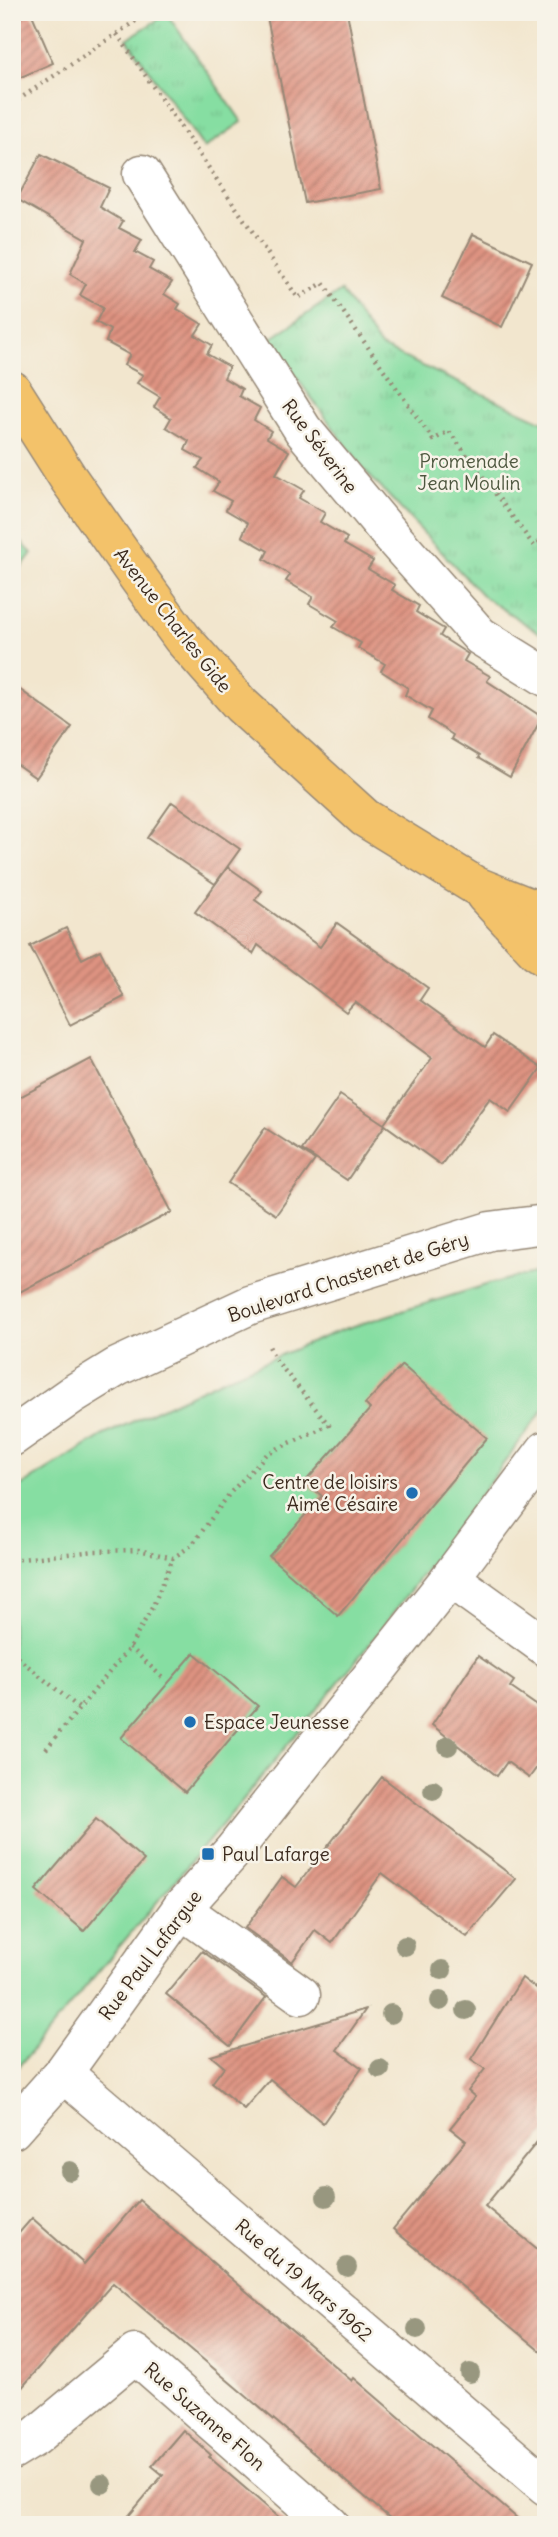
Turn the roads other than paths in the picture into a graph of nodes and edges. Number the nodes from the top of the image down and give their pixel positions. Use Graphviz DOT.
graph roads {
  1 [pos="142,174"];
  2 [pos="14,395"];
  3 [pos="546,677"];
  4 [pos="477,886"];
  5 [pos="546,914"];
  6 [pos="546,957"];
  7 [pos="546,1224"];
  8 [pos="12,1437"];
  9 [pos="546,1450"];
  10 [pos="450,1577"];
  11 [pos="546,1647"];
  12 [pos="181,1909"];
  13 [pos="301,1995"];
  14 [pos="63,2073"];
  15 [pos="12,2130"];
  16 [pos="12,2451"];
  17 [pos="546,2486"];
  18 [pos="330,2525"];
  1 -- 3 [label="street, Rue Séverine"];
  2 -- 4 [label="main road, Avenue Charles Gide"];
  4 -- 5 [label="main road, Avenue Charles Gide"];
  4 -- 6 [label="main road, Avenue Charles Gide"];
  7 -- 8 [label="street, Boulevard Chastenet de Géry"];
  9 -- 10 [label="street, Rue Paul Lafargue"];
  10 -- 11 [label="street"];
  10 -- 12 [label="street, Rue Paul Lafargue"];
  12 -- 13 [label="street"];
  12 -- 14 [label="street, Rue Paul Lafargue"];
  14 -- 15 [label="street, Rue Paul Lafargue"];
  14 -- 17 [label="street, Rue du 19 Mars 1962"];
  16 -- 18 [label="street, Rue Suzanne Flon"];
}
